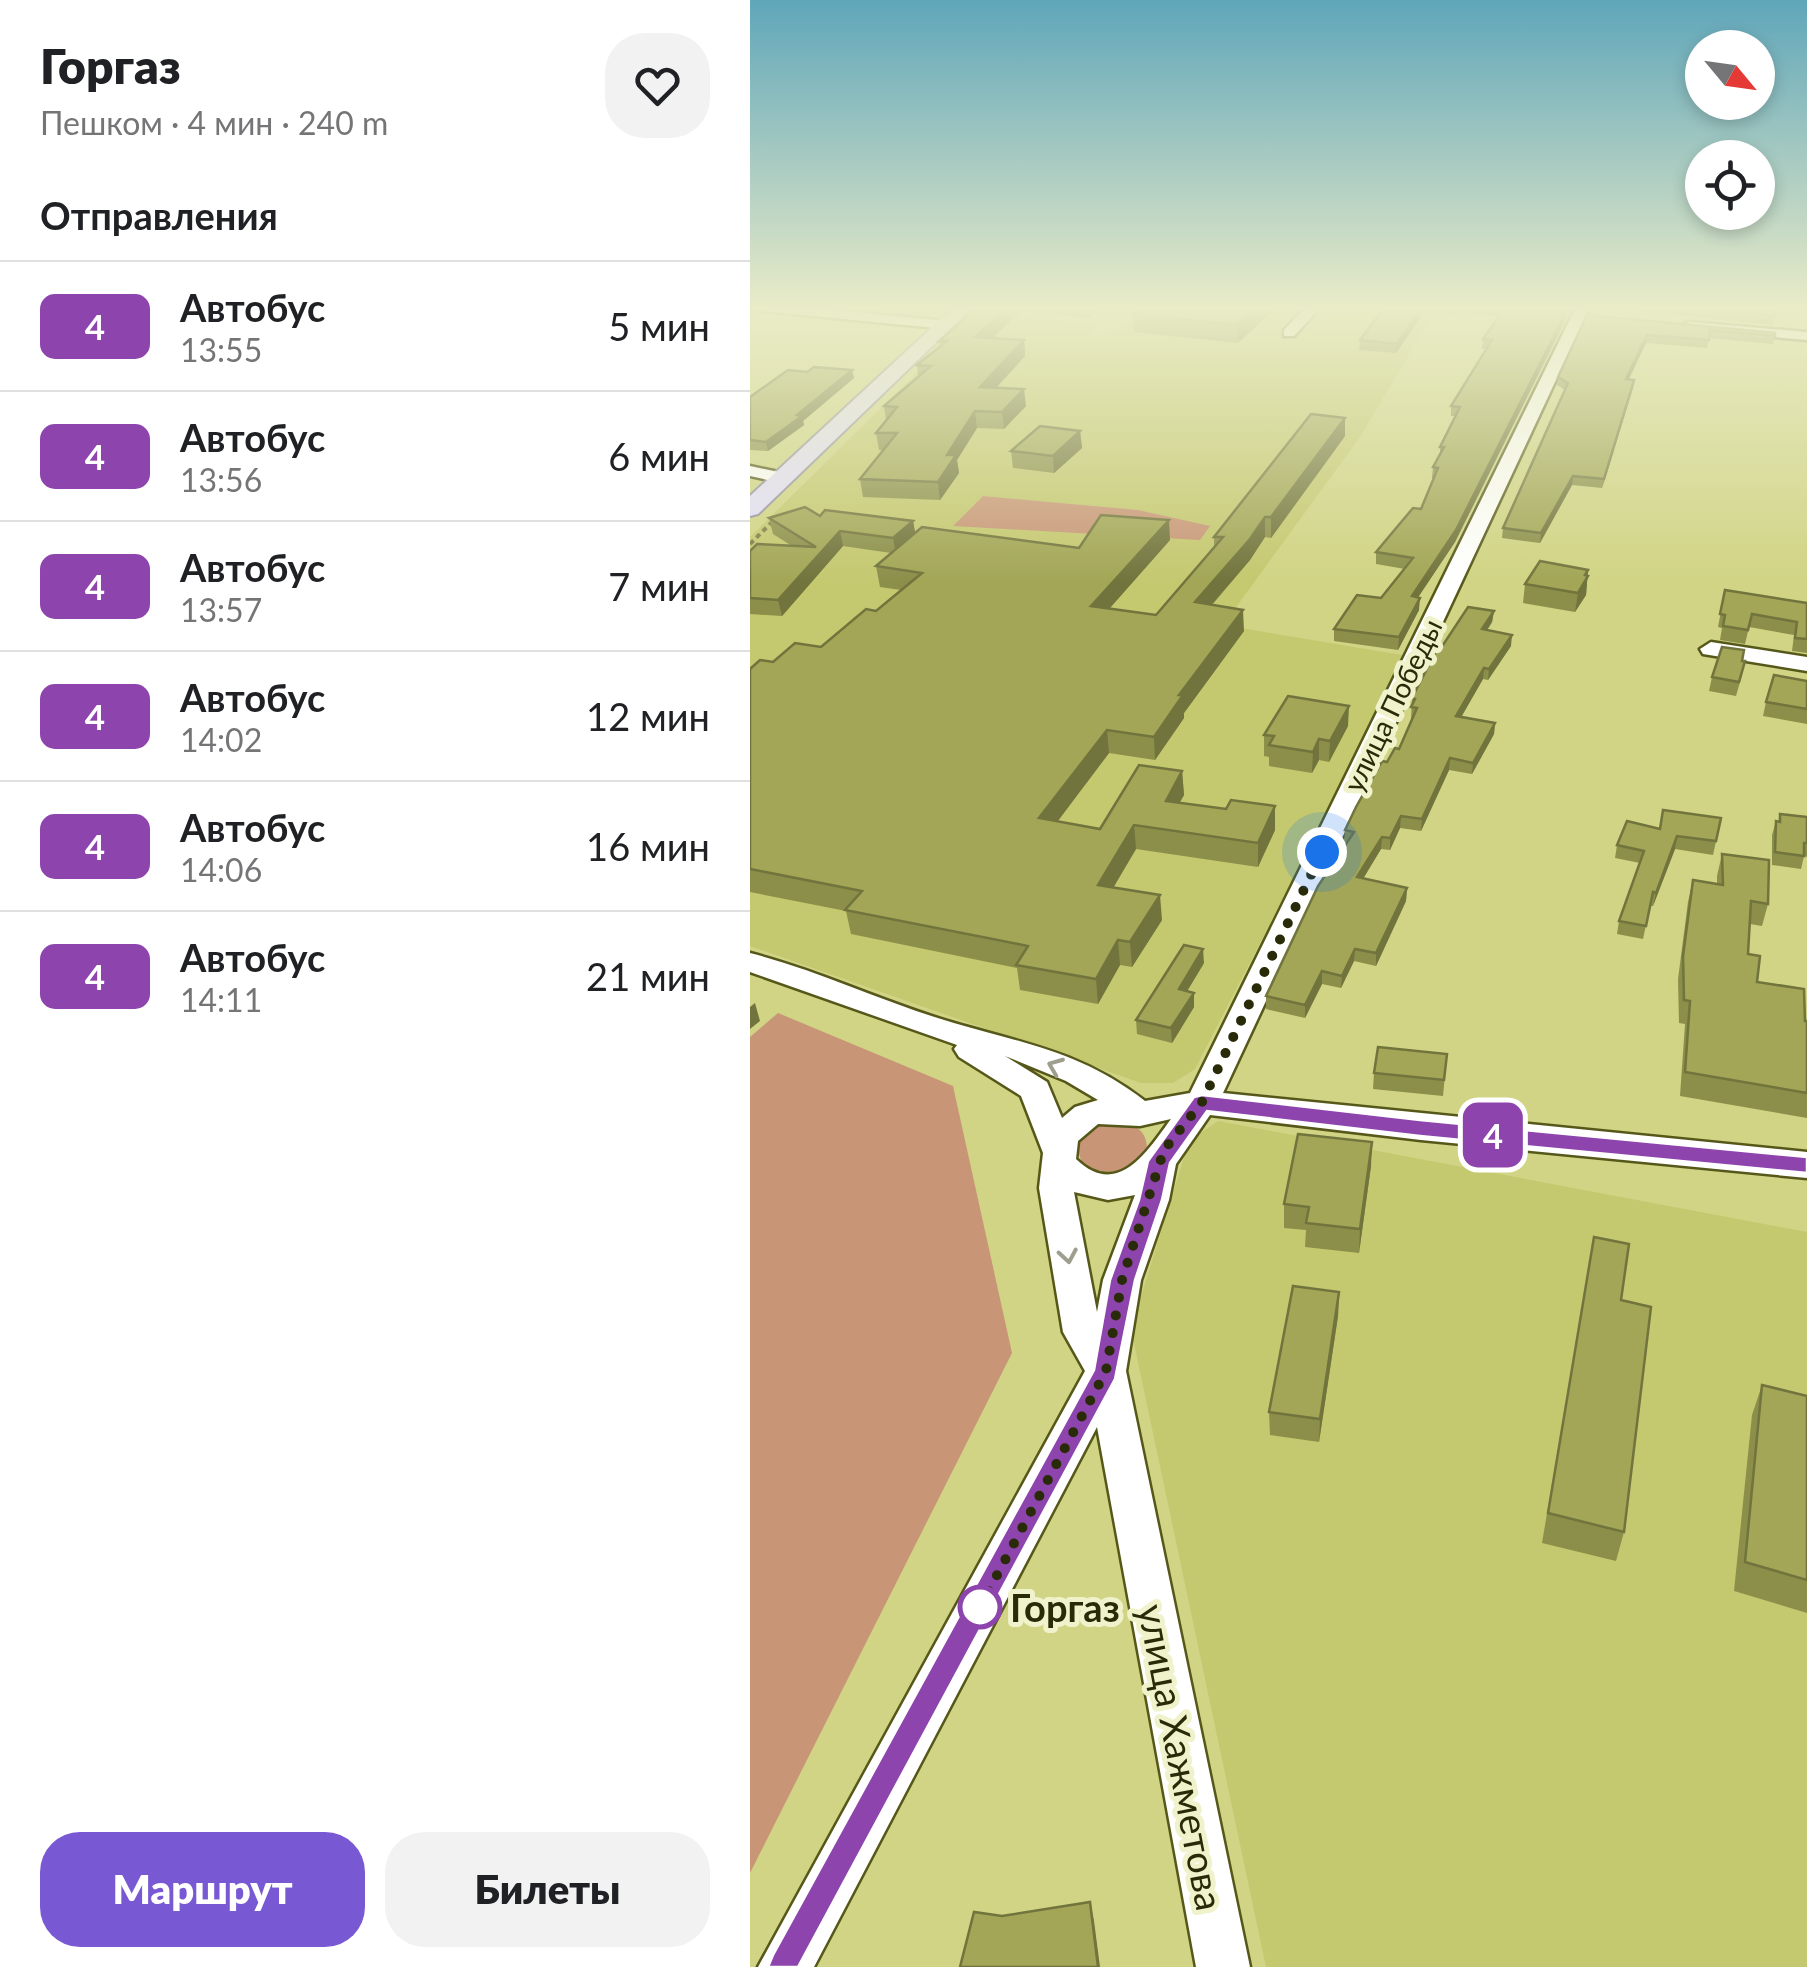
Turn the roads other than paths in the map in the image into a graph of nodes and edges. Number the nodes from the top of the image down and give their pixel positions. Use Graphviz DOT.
graph roads {
  1 [pos="866,399"];
  2 [pos="1539,399"];
  3 [pos="750,471"];
  4 [pos="782,478"];
  5 [pos="750,509"];
  6 [pos="1710,649"];
  7 [pos="1807,664"];
  8 [pos="750,962"];
  9 [pos="953,1034"];
  10 [pos="1202,1102"];
  11 [pos="1138,1114"];
  12 [pos="1058,1154"];
  13 [pos="1161,1156"];
  14 [pos="1807,1165"];
  15 [pos="1106,1371"];
  16 [pos="785,1967"];
  17 [pos="1223,1967"];
  1 -- 4 [label="main road"];
  2 -- 10 [label="street, улица Победы"];
  3 -- 4 [label="street"];
  4 -- 5 [label="main road"];
  6 -- 7 [label="street"];
  8 -- 9 [label="street"];
  11 -- 9 [label="street, one-way"];
  9 -- 12 [label="street"];
  10 -- 11 [label="street"];
  10 -- 13 [label="street, улица Победы"];
  10 -- 14 [label="street"];
  11 -- 12 [label="street"];
  11 -- 13 [label="street"];
  12 -- 13 [label="street"];
  12 -- 15 [label="street, one-way"];
  13 -- 15 [label="street"];
  15 -- 16 [label="street"];
  15 -- 17 [label="street, улица Хажметова"];
}
